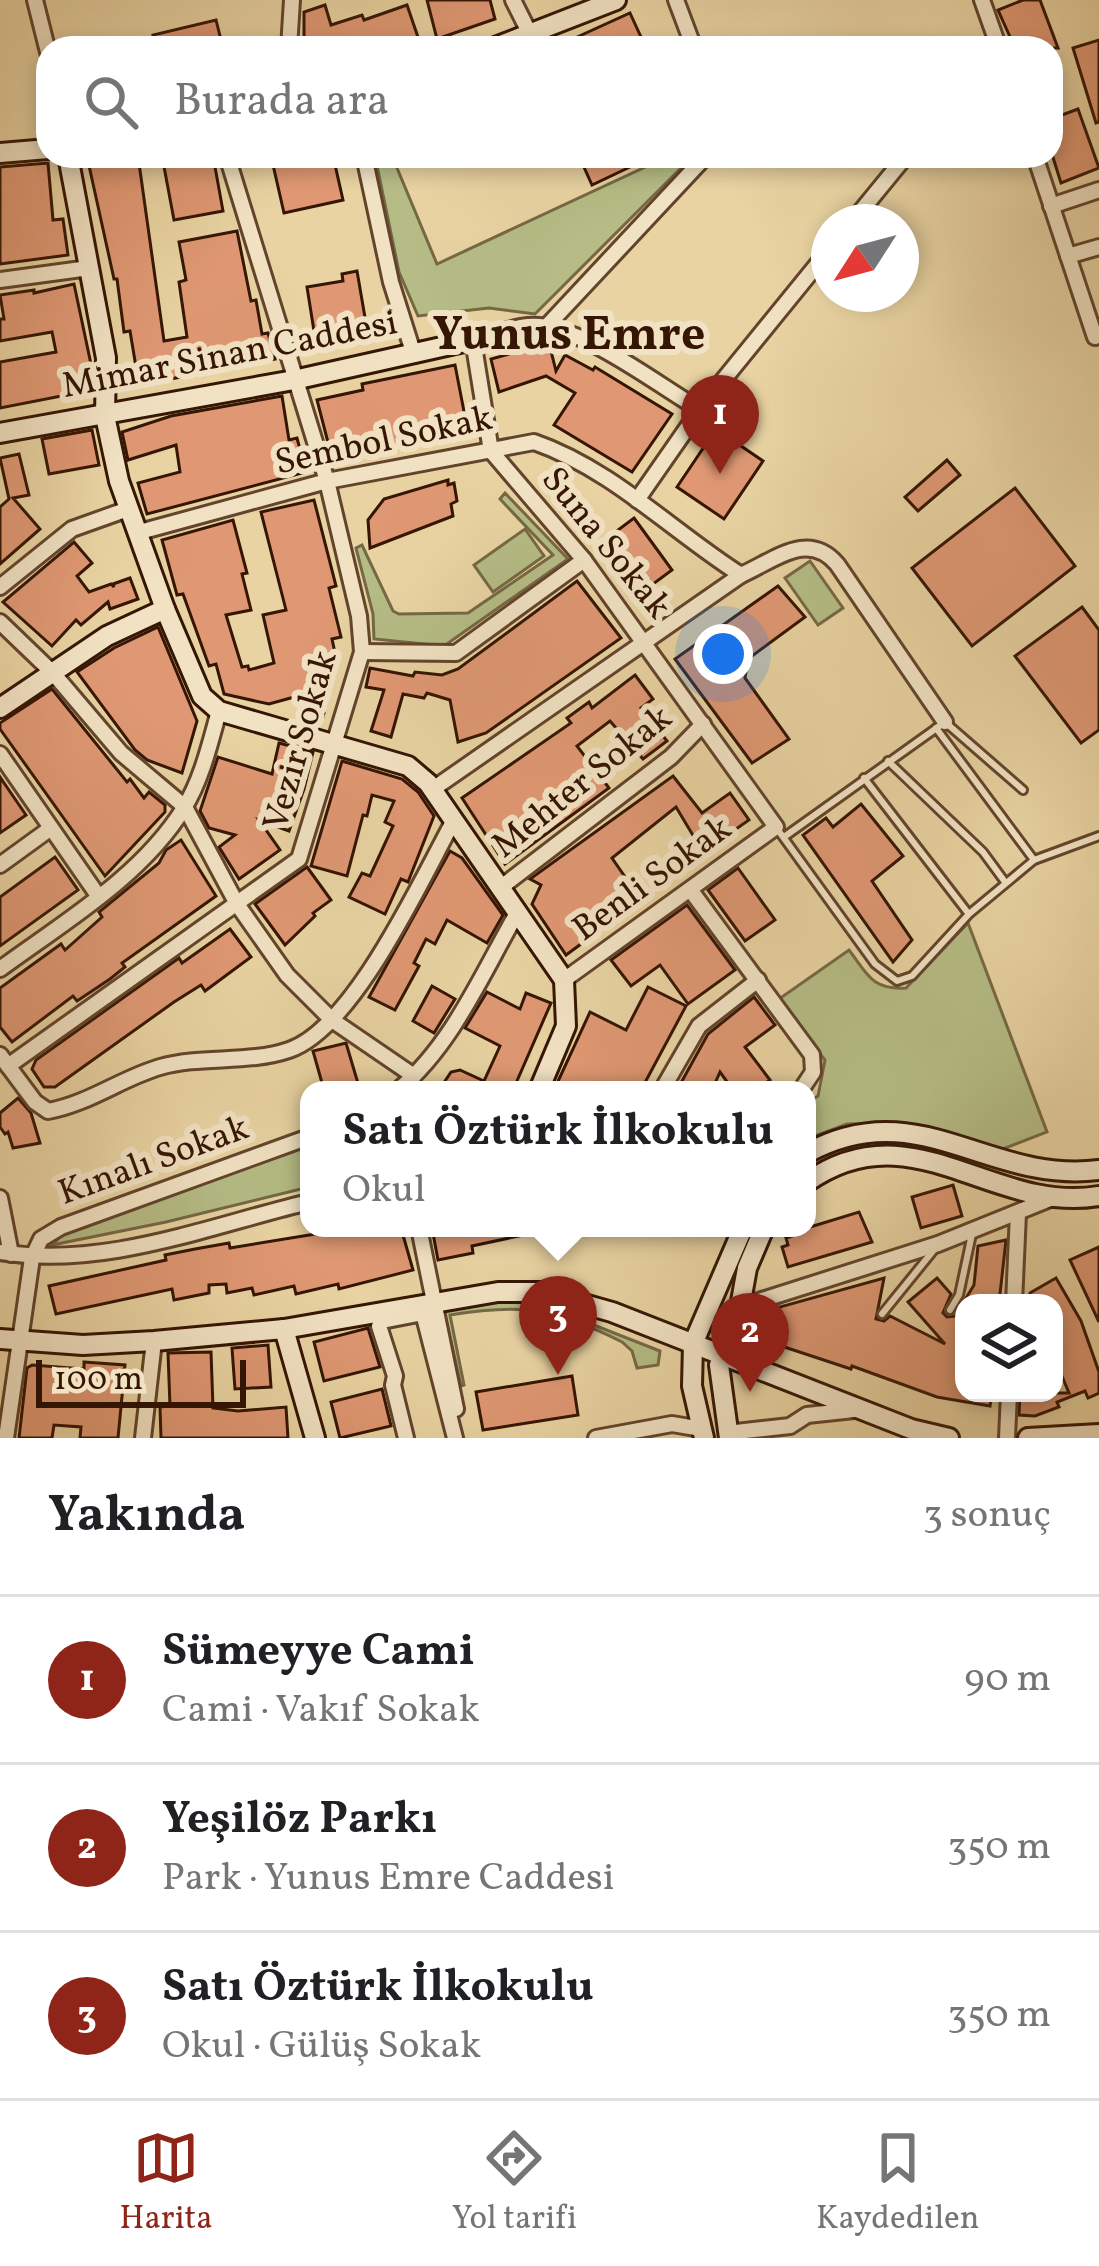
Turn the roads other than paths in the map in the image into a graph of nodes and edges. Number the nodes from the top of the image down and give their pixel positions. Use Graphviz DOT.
graph roads {
  1 [pos="35,0"];
  2 [pos="292,0"];
  3 [pos="513,0"];
  4 [pos="616,0"];
  5 [pos="676,0"];
  6 [pos="982,0"];
  7 [pos="530,34"];
  8 [pos="44,36"];
  9 [pos="290,36"];
  10 [pos="525,36"];
  11 [pos="690,36"];
  12 [pos="995,36"];
  13 [pos="36,150"];
  14 [pos="0,153"];
  15 [pos="70,168"];
  16 [pos="231,168"];
  17 [pos="367,168"];
  18 [pos="695,168"];
  19 [pos="896,168"];
  20 [pos="1039,168"];
  21 [pos="1099,190"];
  22 [pos="867,204"];
  23 [pos="1052,206"];
  24 [pos="1099,247"];
  25 [pos="1068,256"];
  26 [pos="89,268"];
  27 [pos="811,272"];
  28 [pos="0,280"];
  29 [pos="546,326"];
  30 [pos="1095,337"];
  31 [pos="472,340"];
  32 [pos="414,355"];
  33 [pos="294,380"];
  34 [pos="106,416"];
  35 [pos="694,416"];
  36 [pos="0,433"];
  37 [pos="490,451"];
  38 [pos="327,481"];
  39 [pos="637,500"];
  40 [pos="128,509"];
  41 [pos="136,533"];
  42 [pos="584,560"];
  43 [pos="741,575"];
  44 [pos="0,587"];
  45 [pos="165,609"];
  46 [pos="0,622"];
  47 [pos="645,642"];
  48 [pos="362,652"];
  49 [pos="53,673"];
  50 [pos="0,708"];
  51 [pos="219,711"];
  52 [pos="704,724"];
  53 [pos="940,725"];
  54 [pos="334,744"];
  55 [pos="0,754"];
  56 [pos="888,761"];
  57 [pos="864,778"];
  58 [pos="433,789"];
  59 [pos="1023,790"];
  60 [pos="185,807"];
  61 [pos="454,820"];
  62 [pos="51,828"];
  63 [pos="780,832"];
  64 [pos="1099,836"];
  65 [pos="1034,860"];
  66 [pos="0,866"];
  67 [pos="1005,882"];
  68 [pos="500,888"];
  69 [pos="692,892"];
  70 [pos="99,897"];
  71 [pos="238,904"];
  72 [pos="517,913"];
  73 [pos="969,914"];
  74 [pos="0,969"];
  75 [pos="564,980"];
  76 [pos="758,980"];
  77 [pos="332,1020"];
  78 [pos="4,1060"];
  79 [pos="414,1076"];
  80 [pos="408,1081"];
  81 [pos="543,1081"];
  82 [pos="667,1081"];
  83 [pos="807,1081"];
  84 [pos="300,1140"];
  85 [pos="816,1149"];
  86 [pos="1099,1170"];
  87 [pos="816,1178"];
  88 [pos="1099,1196"];
  89 [pos="1055,1197"];
  90 [pos="0,1198"];
  91 [pos="300,1204"];
  92 [pos="1018,1213"];
  93 [pos="972,1232"];
  94 [pos="421,1237"];
  95 [pos="738,1237"];
  96 [pos="760,1237"];
  97 [pos="938,1244"];
  98 [pos="5,1253"];
  99 [pos="32,1258"];
  100 [pos="1014,1294"];
  101 [pos="435,1302"];
  102 [pos="740,1307"];
  103 [pos="950,1310"];
  104 [pos="882,1314"];
  105 [pos="284,1329"];
  106 [pos="9,1341"];
  107 [pos="154,1342"];
  108 [pos="692,1344"];
  109 [pos="721,1357"];
  110 [pos="1008,1402"];
  111 [pos="859,1409"];
  112 [pos="879,1417"];
  113 [pos="703,1434"];
  114 [pos="1099,1434"];
  115 [pos="728,1435"];
  116 [pos="1069,1436"];
  117 [pos="6,1438"];
  118 [pos="143,1438"];
  119 [pos="315,1438"];
  120 [pos="406,1438"];
  121 [pos="459,1438"];
  122 [pos="596,1438"];
  123 [pos="884,1438"];
  124 [pos="950,1438"];
  125 [pos="1006,1438"];
  126 [pos="1028,1438"];
  1 -- 8 [label="street"];
  2 -- 9 [label="street"];
  3 -- 7 [label="street"];
  4 -- 7 [label="street"];
  5 -- 11 [label="street"];
  6 -- 12 [label="street"];
  7 -- 10 [label="street"];
  13 -- 14 [label="street"];
  15 -- 26 [label="street"];
  16 -- 33 [label="street, Vezir Sokak"];
  17 -- 32 [label="street"];
  18 -- 29 [label="street"];
  19 -- 22 [label="street"];
  20 -- 23 [label="street"];
  21 -- 23 [label="street"];
  23 -- 25 [label="street"];
  24 -- 25 [label="street"];
  25 -- 30 [label="street"];
  26 -- 28 [label="street"];
  26 -- 34 [label="street"];
  27 -- 35 [label="street"];
  29 -- 31 [label="street"];
  29 -- 35 [label="street"];
  31 -- 32 [label="street, Mimar Sinan Caddesi"];
  31 -- 37 [label="street, Suna Sokak"];
  32 -- 33 [label="street, Mimar Sinan Caddesi"];
  33 -- 34 [label="street, Mimar Sinan Caddesi"];
  33 -- 38 [label="street, Vezir Sokak"];
  34 -- 36 [label="street, Mimar Sinan Caddesi"];
  34 -- 40 [label="street"];
  35 -- 39 [label="street"];
  37 -- 38 [label="street, Sembol Sokak"];
  37 -- 39 [label="street, Sembol Sokak"];
  37 -- 42 [label="street, Suna Sokak"];
  38 -- 41 [label="street, Sembol Sokak"];
  38 -- 48 [label="street, Vezir Sokak"];
  39 -- 43 [label="street, Sembol Sokak"];
  40 -- 41 [label="street"];
  40 -- 44 [label="street"];
  41 -- 45 [label="street"];
  42 -- 47 [label="street, Suna Sokak"];
  42 -- 48 [label="street"];
  43 -- 47 [label="street"];
  43 -- 53 [label="street"];
  45 -- 49 [label="street"];
  45 -- 51 [label="street"];
  46 -- 49 [label="street"];
  47 -- 52 [label="street, Suna Sokak"];
  47 -- 58 [label="street"];
  48 -- 54 [label="street, Vezir Sokak"];
  49 -- 50 [label="street"];
  49 -- 60 [label="street"];
  51 -- 54 [label="street"];
  51 -- 60 [label="street"];
  52 -- 63 [label="street, Suna Sokak"];
  52 -- 68 [label="street, Mehter Sokak"];
  53 -- 56 [label="lane"];
  53 -- 59 [label="lane"];
  53 -- 65 [label="lane"];
  54 -- 58 [label="street"];
  54 -- 71 [label="street, Vezir Sokak"];
  55 -- 62 [label="street"];
  56 -- 57 [label="lane"];
  56 -- 67 [label="lane"];
  57 -- 63 [label="lane"];
  57 -- 73 [label="lane"];
  58 -- 61 [label="street"];
  60 -- 70 [label="street"];
  60 -- 71 [label="street"];
  61 -- 68 [label="street"];
  61 -- 77 [label="street"];
  62 -- 66 [label="street"];
  62 -- 70 [label="street"];
  63 -- 69 [label="street, Benli Sokak"];
  63 -- 73 [label="lane"];
  64 -- 65 [label="lane"];
  65 -- 67 [label="lane"];
  67 -- 73 [label="lane"];
  68 -- 72 [label="street"];
  69 -- 75 [label="street, Benli Sokak"];
  69 -- 76 [label="street"];
  70 -- 74 [label="street"];
  71 -- 77 [label="street"];
  71 -- 78 [label="street, Vezir Sokak"];
  72 -- 75 [label="street"];
  72 -- 79 [label="street"];
  75 -- 81 [label="street"];
  76 -- 82 [label="street"];
  76 -- 83 [label="street"];
  77 -- 78 [label="street"];
  77 -- 79 [label="street"];
  79 -- 80 [label="street"];
  84 -- 99 [label="street, Kınalı Sokak"];
  85 -- 86 [label="street"];
  87 -- 89 [label="street"];
  88 -- 89 [label="street"];
  89 -- 92 [label="street"];
  90 -- 98 [label="street"];
  91 -- 99 [label="street"];
  92 -- 93 [label="street"];
  92 -- 100 [label="street"];
  93 -- 97 [label="street"];
  93 -- 103 [label="lane"];
  94 -- 101 [label="street"];
  95 -- 108 [label="street"];
  96 -- 102 [label="street"];
  97 -- 102 [label="street"];
  97 -- 104 [label="lane"];
  98 -- 99 [label="street"];
  99 -- 106 [label="street"];
  101 -- 105 [label="street"];
  101 -- 108 [label="street"];
  101 -- 121 [label="street"];
  102 -- 109 [label="street"];
  105 -- 107 [label="street"];
  105 -- 119 [label="street"];
  106 -- 107 [label="street"];
  106 -- 117 [label="street"];
  107 -- 118 [label="street"];
  108 -- 109 [label="street"];
  108 -- 113 [label="street"];
  109 -- 111 [label="street"];
  109 -- 115 [label="street"];
  110 -- 125 [label="street"];
  111 -- 112 [label="street"];
  111 -- 115 [label="street"];
  112 -- 123 [label="street"];
  112 -- 124 [label="street"];
  113 -- 122 [label="street"];
  114 -- 116 [label="street"];
  116 -- 126 [label="street"];
  120 -- 121 [label="street"];
}
